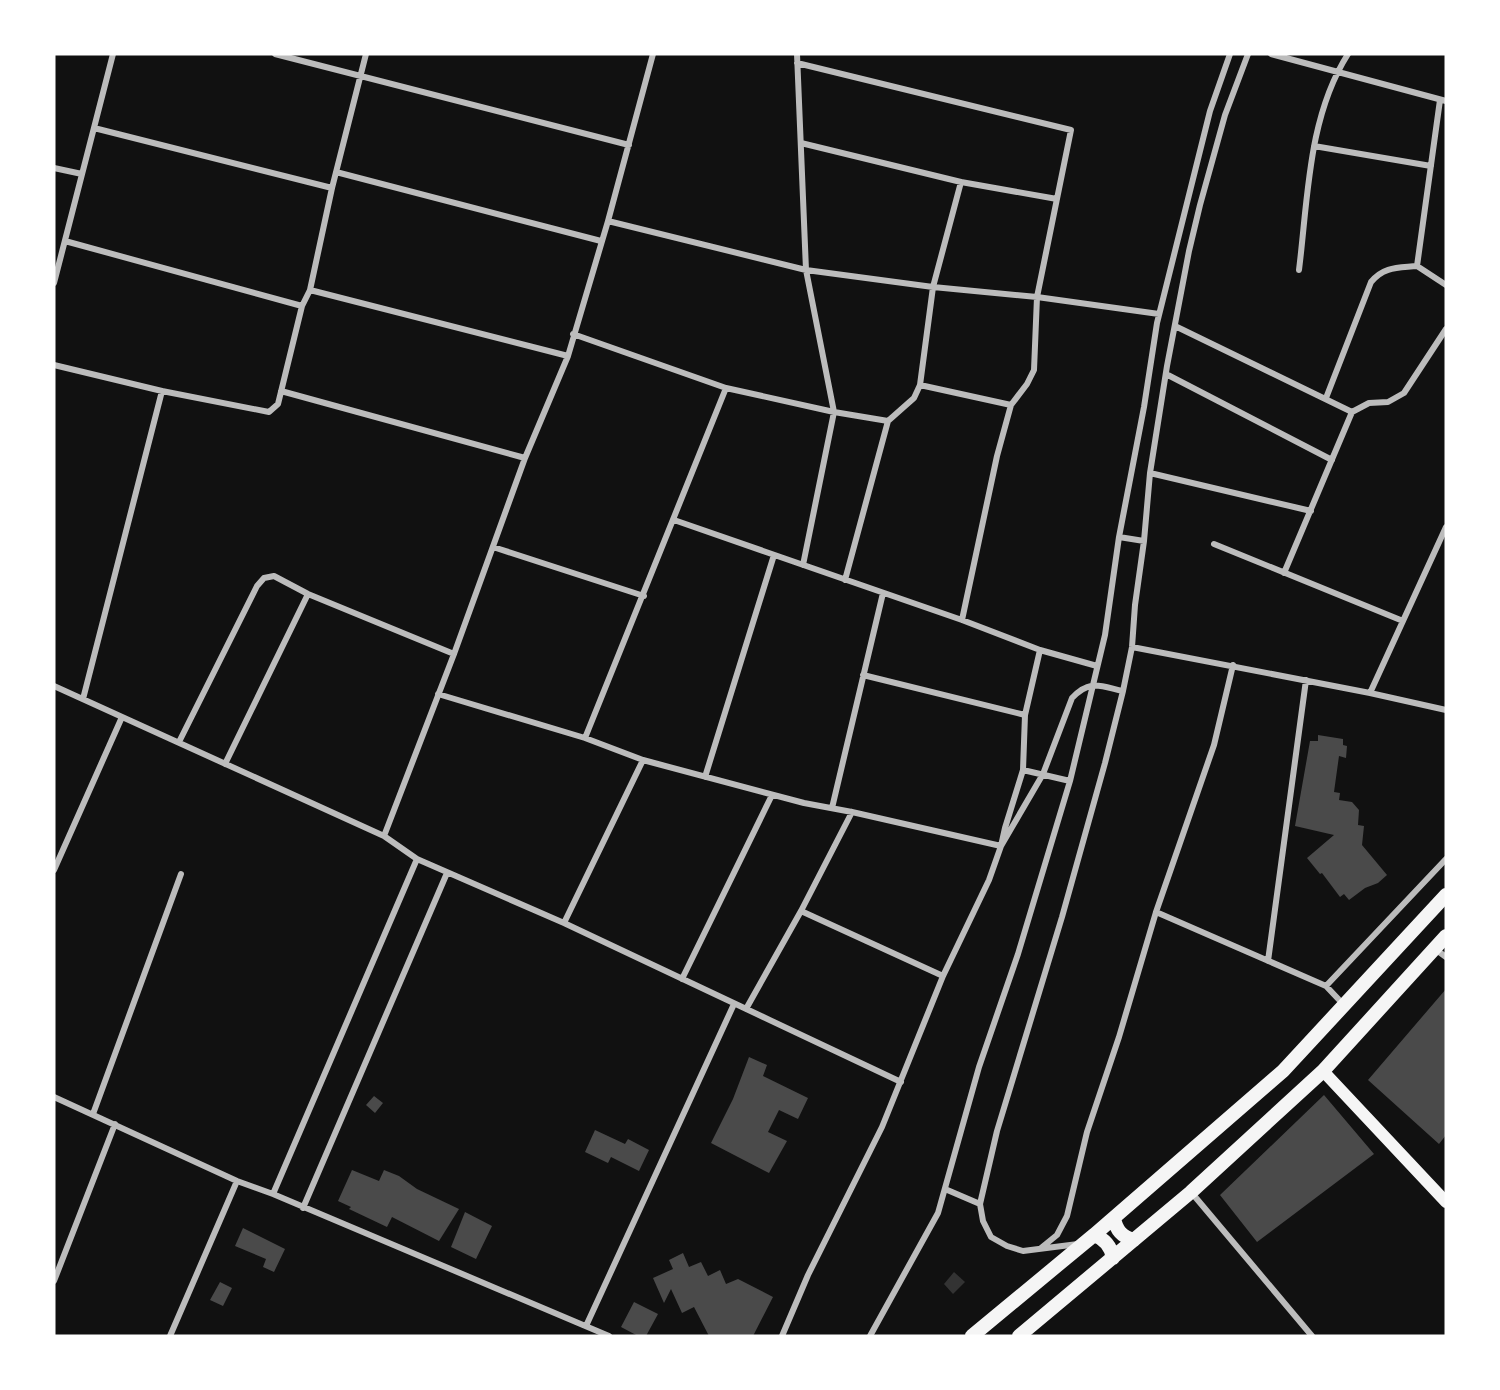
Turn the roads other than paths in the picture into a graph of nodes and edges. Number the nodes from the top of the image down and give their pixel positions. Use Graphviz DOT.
graph roads {
  1 [pos="112,54"];
  2 [pos="275,54"];
  3 [pos="366,54"];
  4 [pos="653,54"];
  5 [pos="797,54"];
  6 [pos="1230,54"];
  7 [pos="1248,54"];
  8 [pos="1271,54"];
  9 [pos="1348,54"];
  10 [pos="797,63"];
  11 [pos="1337,72"];
  12 [pos="360,75"];
  13 [pos="1443,100"];
  14 [pos="94,128"];
  15 [pos="801,143"];
  16 [pos="629,145"];
  17 [pos="1314,146"];
  18 [pos="1431,166"];
  19 [pos="54,168"];
  20 [pos="336,172"];
  21 [pos="82,174"];
  22 [pos="961,182"];
  23 [pos="332,188"];
  24 [pos="1057,199"];
  25 [pos="608,221"];
  26 [pos="65,241"];
  27 [pos="601,241"];
  28 [pos="1417,266"];
  29 [pos="806,270"];
  30 [pos="1299,270"];
  31 [pos="54,283"];
  32 [pos="1446,285"];
  33 [pos="933,287"];
  34 [pos="310,290"];
  35 [pos="1037,297"];
  36 [pos="302,306"];
  37 [pos="1159,314"];
  38 [pos="1175,326"];
  39 [pos="1446,329"];
  40 [pos="573,334"];
  41 [pos="568,356"];
  42 [pos="54,365"];
  43 [pos="1166,374"];
  44 [pos="920,385"];
  45 [pos="726,388"];
  46 [pos="281,390"];
  47 [pos="162,391"];
  48 [pos="1326,398"];
  49 [pos="1011,405"];
  50 [pos="834,412"];
  51 [pos="1352,412"];
  52 [pos="888,421"];
  53 [pos="525,458"];
  54 [pos="1332,460"];
  55 [pos="1150,473"];
  56 [pos="1311,510"];
  57 [pos="674,520"];
  58 [pos="1446,527"];
  59 [pos="1119,537"];
  60 [pos="1144,541"];
  61 [pos="1214,544"];
  62 [pos="493,547"];
  63 [pos="774,555"];
  64 [pos="802,565"];
  65 [pos="1284,573"];
  66 [pos="846,580"];
  67 [pos="883,593"];
  68 [pos="308,594"];
  69 [pos="644,596"];
  70 [pos="962,620"];
  71 [pos="1403,621"];
  72 [pos="1132,647"];
  73 [pos="1040,650"];
  74 [pos="454,654"];
  75 [pos="1233,665"];
  76 [pos="1097,666"];
  77 [pos="863,675"];
  78 [pos="1306,680"];
  79 [pos="1092,684"];
  80 [pos="54,686"];
  81 [pos="1123,691"];
  82 [pos="1370,693"];
  83 [pos="438,694"];
  84 [pos="83,699"];
  85 [pos="1446,710"];
  86 [pos="1025,715"];
  87 [pos="122,717"];
  88 [pos="585,738"];
  89 [pos="178,742"];
  90 [pos="643,760"];
  91 [pos="225,764"];
  92 [pos="1023,770"];
  93 [pos="1043,774"];
  94 [pos="705,777"];
  95 [pos="1070,781"];
  96 [pos="772,795"];
  97 [pos="832,808"];
  98 [pos="852,812"];
  99 [pos="384,836"];
  100 [pos="1001,846"];
  101 [pos="417,859"];
  102 [pos="1446,859"];
  103 [pos="54,870"];
  104 [pos="447,873"];
  105 [pos="181,874"];
  106 [pos="1446,895"];
  107 [pos="801,911"];
  108 [pos="1156,912"];
  109 [pos="564,923"];
  110 [pos="1446,936"];
  111 [pos="1434,948"];
  112 [pos="1446,957"];
  113 [pos="1268,961"];
  114 [pos="943,976"];
  115 [pos="682,979"];
  116 [pos="1326,986"];
  117 [pos="735,1004"];
  118 [pos="1344,1005"];
  119 [pos="746,1009"];
  120 [pos="1323,1071"];
  121 [pos="902,1082"];
  122 [pos="54,1097"];
  123 [pos="93,1114"];
  124 [pos="115,1124"];
  125 [pos="237,1181"];
  126 [pos="945,1189"];
  127 [pos="1191,1192"];
  128 [pos="273,1194"];
  129 [pos="1446,1202"];
  130 [pos="980,1204"];
  131 [pos="303,1208"];
  132 [pos="1114,1218"];
  133 [pos="1090,1238"];
  134 [pos="1134,1240"];
  135 [pos="1040,1248"];
  136 [pos="1113,1258"];
  137 [pos="56,1273"];
  138 [pos="54,1281"];
  139 [pos="586,1326"];
  140 [pos="170,1336"];
  141 [pos="609,1336"];
  142 [pos="782,1336"];
  143 [pos="870,1336"];
  144 [pos="972,1336"];
  145 [pos="1019,1336"];
  146 [pos="1312,1336"];
  1 -- 14 [label="street"];
  2 -- 12 [label="street"];
  3 -- 12 [label="street"];
  4 -- 16 [label="street"];
  5 -- 10 [label="street"];
  6 -- 37 [label="street"];
  7 -- 38 [label="street"];
  8 -- 11 [label="street"];
  9 -- 11 [label="street"];
  10 -- 15 [label="street"];
  10 -- 24 [label="street"];
  11 -- 13 [label="street"];
  11 -- 17 [label="street"];
  12 -- 16 [label="street"];
  12 -- 20 [label="street"];
  13 -- 18 [label="street"];
  14 -- 21 [label="street"];
  14 -- 23 [label="street"];
  15 -- 22 [label="street"];
  15 -- 29 [label="street"];
  16 -- 25 [label="street"];
  17 -- 18 [label="street"];
  17 -- 30 [label="street"];
  18 -- 28 [label="street"];
  19 -- 21 [label="street"];
  20 -- 23 [label="street"];
  20 -- 27 [label="street"];
  21 -- 26 [label="street"];
  22 -- 24 [label="street"];
  22 -- 33 [label="street"];
  23 -- 34 [label="street"];
  24 -- 35 [label="street"];
  25 -- 27 [label="street"];
  25 -- 29 [label="street"];
  26 -- 31 [label="street"];
  26 -- 36 [label="street"];
  27 -- 40 [label="street"];
  28 -- 32 [label="street"];
  28 -- 48 [label="street"];
  29 -- 33 [label="street"];
  29 -- 50 [label="street"];
  33 -- 35 [label="street"];
  33 -- 44 [label="street"];
  34 -- 36 [label="street"];
  34 -- 41 [label="street"];
  35 -- 37 [label="street"];
  35 -- 49 [label="street"];
  36 -- 46 [label="street"];
  37 -- 59 [label="street"];
  38 -- 43 [label="street"];
  38 -- 48 [label="street"];
  39 -- 51 [label="street"];
  40 -- 41 [label="street"];
  40 -- 45 [label="street"];
  41 -- 53 [label="street"];
  42 -- 47 [label="street"];
  43 -- 54 [label="street"];
  43 -- 55 [label="street"];
  44 -- 49 [label="street"];
  44 -- 52 [label="street"];
  45 -- 50 [label="street"];
  45 -- 57 [label="street"];
  46 -- 47 [label="street"];
  46 -- 53 [label="street"];
  47 -- 84 [label="street"];
  48 -- 51 [label="street"];
  49 -- 70 [label="street"];
  50 -- 52 [label="street"];
  50 -- 64 [label="street"];
  51 -- 54 [label="street"];
  52 -- 66 [label="street"];
  53 -- 62 [label="street"];
  54 -- 56 [label="street"];
  55 -- 56 [label="street"];
  55 -- 60 [label="street"];
  56 -- 65 [label="street"];
  57 -- 63 [label="street"];
  57 -- 69 [label="street"];
  58 -- 71 [label="street"];
  59 -- 60 [label="street"];
  59 -- 76 [label="street"];
  60 -- 72 [label="street"];
  61 -- 65 [label="street"];
  62 -- 69 [label="street"];
  62 -- 74 [label="street"];
  63 -- 64 [label="street"];
  63 -- 94 [label="street"];
  64 -- 66 [label="street"];
  65 -- 71 [label="street"];
  66 -- 67 [label="street"];
  67 -- 70 [label="street"];
  67 -- 77 [label="street"];
  68 -- 74 [label="street"];
  68 -- 89 [label="street"];
  68 -- 91 [label="street"];
  69 -- 88 [label="street"];
  70 -- 73 [label="street"];
  71 -- 82 [label="street"];
  72 -- 75 [label="street"];
  72 -- 81 [label="street"];
  73 -- 76 [label="street"];
  73 -- 86 [label="street"];
  74 -- 83 [label="street"];
  75 -- 78 [label="street"];
  75 -- 108 [label="street"];
  76 -- 79 [label="street"];
  77 -- 86 [label="street"];
  77 -- 97 [label="street"];
  78 -- 82 [label="street"];
  78 -- 113 [label="street"];
  79 -- 81 [label="street"];
  79 -- 93 [label="street"];
  79 -- 95 [label="street"];
  80 -- 84 [label="street"];
  81 -- 130 [label="street"];
  82 -- 85 [label="street"];
  83 -- 88 [label="street"];
  83 -- 99 [label="street"];
  84 -- 87 [label="street"];
  86 -- 92 [label="street"];
  87 -- 89 [label="street"];
  87 -- 103 [label="street"];
  88 -- 90 [label="street"];
  89 -- 91 [label="street"];
  90 -- 94 [label="street"];
  90 -- 109 [label="street"];
  91 -- 99 [label="street"];
  92 -- 93 [label="street"];
  92 -- 100 [label="street"];
  93 -- 95 [label="street"];
  93 -- 100 [label="street"];
  94 -- 96 [label="street"];
  95 -- 126 [label="street"];
  96 -- 97 [label="street"];
  96 -- 115 [label="street"];
  97 -- 98 [label="street"];
  98 -- 100 [label="street"];
  98 -- 107 [label="street"];
  99 -- 101 [label="street"];
  100 -- 114 [label="street"];
  101 -- 104 [label="street"];
  101 -- 128 [label="street"];
  102 -- 116 [label="street"];
  104 -- 109 [label="street"];
  104 -- 131 [label="street"];
  105 -- 123 [label="street"];
  106 -- 118 [label="highway"];
  107 -- 114 [label="street"];
  107 -- 119 [label="street"];
  108 -- 113 [label="street"];
  108 -- 135 [label="street"];
  109 -- 115 [label="street"];
  110 -- 111 [label="highway"];
  111 -- 112 [label="street"];
  111 -- 120 [label="highway"];
  113 -- 116 [label="street"];
  114 -- 121 [label="street"];
  115 -- 117 [label="street"];
  116 -- 118 [label="street"];
  117 -- 119 [label="street"];
  117 -- 139 [label="street"];
  118 -- 132 [label="highway"];
  119 -- 121 [label="street"];
  120 -- 127 [label="highway"];
  120 -- 129 [label="main road"];
  121 -- 142 [label="street"];
  122 -- 123 [label="street"];
  123 -- 124 [label="street"];
  124 -- 125 [label="street"];
  124 -- 137 [label="street"];
  125 -- 128 [label="street"];
  125 -- 140 [label="street"];
  126 -- 130 [label="street"];
  126 -- 143 [label="street"];
  127 -- 134 [label="highway"];
  127 -- 146 [label="street"];
  128 -- 131 [label="street"];
  130 -- 135 [label="street"];
  131 -- 139 [label="street"];
  132 -- 133 [label="highway"];
  132 -- 134 [label="highway"];
  133 -- 135 [label="street"];
  133 -- 136 [label="highway"];
  133 -- 144 [label="highway"];
  134 -- 136 [label="highway"];
  136 -- 145 [label="highway"];
  137 -- 138 [label="street"];
  139 -- 141 [label="street"];
}
